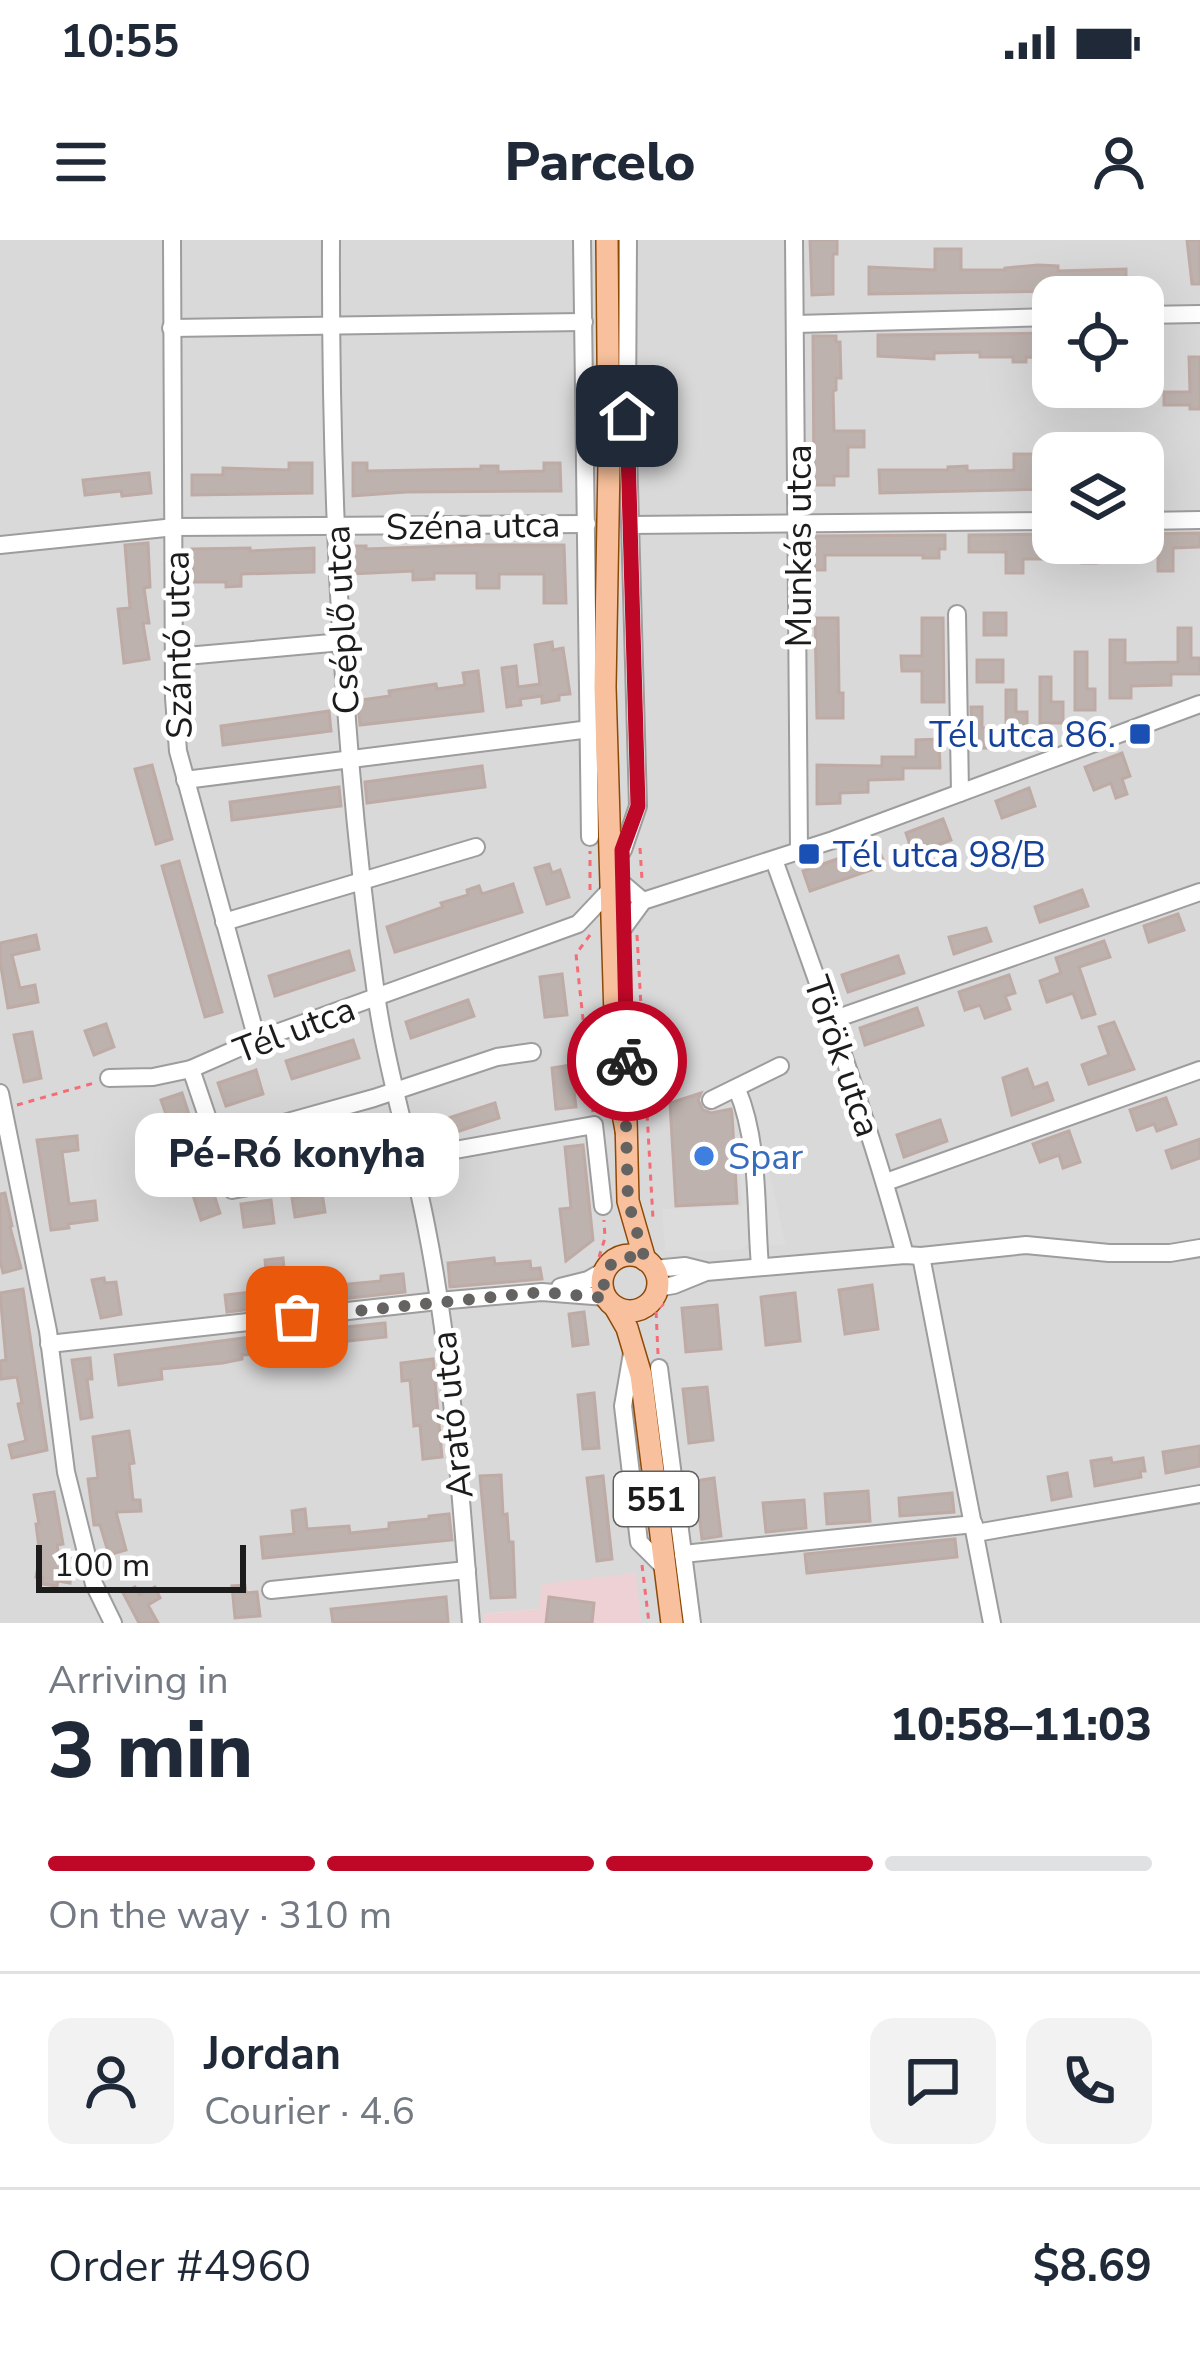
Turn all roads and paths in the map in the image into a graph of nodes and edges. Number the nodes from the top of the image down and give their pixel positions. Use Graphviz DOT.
graph roads {
  1 [pos="172,240"];
  2 [pos="331,240"];
  3 [pos="582,240"];
  4 [pos="607,240"];
  5 [pos="628,240"];
  6 [pos="794,240"];
  7 [pos="1200,314"];
  8 [pos="1164,315"];
  9 [pos="1032,318"];
  10 [pos="584,322"];
  11 [pos="331,324"];
  12 [pos="796,324"];
  13 [pos="171,328"];
  14 [pos="609,464"];
  15 [pos="1164,520"];
  16 [pos="1200,520"];
  17 [pos="1032,521"];
  18 [pos="799,523"];
  19 [pos="587,524"];
  20 [pos="630,525"];
  21 [pos="337,526"];
  22 [pos="176,527"];
  23 [pos="0,545"];
  24 [pos="957,614"];
  25 [pos="342,642"];
  26 [pos="175,656"];
  27 [pos="1200,704"];
  28 [pos="590,729"];
  29 [pos="348,759"];
  30 [pos="185,780"];
  31 [pos="960,793"];
  32 [pos="590,837"];
  33 [pos="476,847"];
  34 [pos="622,850"];
  35 [pos="800,851"];
  36 [pos="774,860"];
  37 [pos="362,881"];
  38 [pos="616,887"];
  39 [pos="1200,892"];
  40 [pos="643,902"];
  41 [pos="590,903"];
  42 [pos="224,922"];
  43 [pos="608,931"];
  44 [pos="376,998"];
  45 [pos="832,1020"];
  46 [pos="257,1040"];
  47 [pos="532,1052"];
  48 [pos="780,1066"];
  49 [pos="191,1069"];
  50 [pos="1200,1070"];
  51 [pos="109,1078"];
  52 [pos="737,1089"];
  53 [pos="394,1091"];
  54 [pos="712,1100"];
  55 [pos="2,1101"];
  56 [pos="594,1126"];
  57 [pos="4,1131"];
  58 [pos="216,1142"];
  59 [pos="411,1158"];
  60 [pos="886,1182"];
  61 [pos="628,1201"];
  62 [pos="603,1206"];
  63 [pos="654,1232"];
  64 [pos="1200,1248"];
  65 [pos="913,1256"];
  66 [pos="609,1266"];
  67 [pos="760,1266"];
  68 [pos="650,1281"];
  69 [pos="542,1292"];
  70 [pos="438,1301"];
  71 [pos="610,1302"];
  72 [pos="50,1344"];
  73 [pos="633,1346"];
  74 [pos="650,1371"];
  75 [pos="1200,1494"];
  76 [pos="975,1528"];
  77 [pos="639,1542"];
  78 [pos="674,1561"];
  79 [pos="466,1570"];
  80 [pos="271,1590"];
  81 [pos="113,1623"];
  82 [pos="471,1623"];
  83 [pos="649,1623"];
  84 [pos="672,1623"];
  85 [pos="692,1623"];
  86 [pos="992,1623"];
  1 -- 13 [label="street, Szántó utca"];
  2 -- 11 [label="street, Cséplő utca"];
  3 -- 10 [label="street"];
  4 -- 14 [label="main road, 551"];
  5 -- 20 [label="street"];
  6 -- 12 [label="street, Munkás utca"];
  7 -- 8 [label="street"];
  9 -- 12 [label="street"];
  10 -- 11 [label="street"];
  10 -- 19 [label="street"];
  11 -- 13 [label="street"];
  11 -- 21 [label="street, Cséplő utca"];
  12 -- 18 [label="street, Munkás utca"];
  13 -- 22 [label="street, Szántó utca"];
  14 -- 34 [label="main road, 551"];
  14 -- 38 [label="main road, 551"];
  15 -- 16 [label="street"];
  17 -- 18 [label="street"];
  18 -- 20 [label="street"];
  18 -- 35 [label="street, Munkás utca"];
  19 -- 21 [label="street, Széna utca"];
  19 -- 28 [label="street"];
  20 -- 34 [label="street"];
  21 -- 22 [label="street, Széna utca"];
  21 -- 25 [label="street, Cséplő utca"];
  22 -- 23 [label="street, Széna utca"];
  22 -- 26 [label="street, Szántó utca"];
  24 -- 31 [label="street"];
  25 -- 26 [label="street"];
  25 -- 29 [label="street, Cséplő utca"];
  26 -- 30 [label="street, Szántó utca"];
  27 -- 31 [label="street"];
  28 -- 29 [label="street"];
  28 -- 32 [label="street"];
  29 -- 30 [label="street"];
  29 -- 37 [label="street, Cséplő utca"];
  30 -- 42 [label="street, Szántó utca"];
  31 -- 35 [label="street"];
  32 -- 41 [label="path"];
  33 -- 37 [label="street"];
  34 -- 38 [label="main road, 551"];
  35 -- 36 [label="street"];
  36 -- 40 [label="street"];
  36 -- 45 [label="street, Török utca"];
  37 -- 42 [label="street"];
  37 -- 44 [label="street, Cséplő utca"];
  38 -- 40 [label="street"];
  38 -- 43 [label="main road, 551"];
  38 -- 43 [label="street, Tél utca"];
  39 -- 45 [label="street"];
  40 -- 43 [label="street"];
  42 -- 46 [label="street, Szántó utca"];
  43 -- 44 [label="street, Tél utca"];
  43 -- 56 [label="path"];
  43 -- 61 [label="main road, 551"];
  43 -- 63 [label="path"];
  44 -- 46 [label="street, Tél utca"];
  44 -- 53 [label="street, Arató utca"];
  45 -- 60 [label="street, Török utca"];
  46 -- 49 [label="street, Tél utca"];
  47 -- 53 [label="street"];
  48 -- 52 [label="street"];
  49 -- 51 [label="street, Tél utca"];
  49 -- 58 [label="street"];
  50 -- 60 [label="street"];
  51 -- 55 [label="path"];
  52 -- 54 [label="street"];
  52 -- 67 [label="street"];
  53 -- 58 [label="street"];
  53 -- 59 [label="street, Arató utca"];
  55 -- 57 [label="street"];
  56 -- 59 [label="street"];
  56 -- 62 [label="street"];
  57 -- 72 [label="street"];
  58 -- 59 [label="street"];
  59 -- 70 [label="street, Arató utca"];
  60 -- 65 [label="street, Török utca"];
  61 -- 66 [label="main road, 551"];
  61 -- 68 [label="main road, 551"];
  64 -- 65 [label="street"];
  65 -- 67 [label="street"];
  65 -- 76 [label="street, Török utca"];
  66 -- 68 [label="main road"];
  66 -- 69 [label="street"];
  66 -- 71 [label="main road, 551"];
  67 -- 68 [label="street"];
  68 -- 71 [label="main road"];
  68 -- 74 [label="main road, 551"];
  69 -- 70 [label="street"];
  69 -- 71 [label="street"];
  70 -- 72 [label="street"];
  70 -- 79 [label="street, Arató utca"];
  71 -- 73 [label="main road, 551"];
  72 -- 81 [label="street"];
  73 -- 74 [label="main road, 551"];
  73 -- 77 [label="street"];
  74 -- 78 [label="main road, 551"];
  75 -- 76 [label="street"];
  76 -- 78 [label="street"];
  76 -- 86 [label="street, Török utca"];
  77 -- 78 [label="street"];
  77 -- 83 [label="path"];
  78 -- 84 [label="main road, 551"];
  78 -- 85 [label="street"];
  79 -- 80 [label="street"];
  79 -- 82 [label="street, Arató utca"];
}
